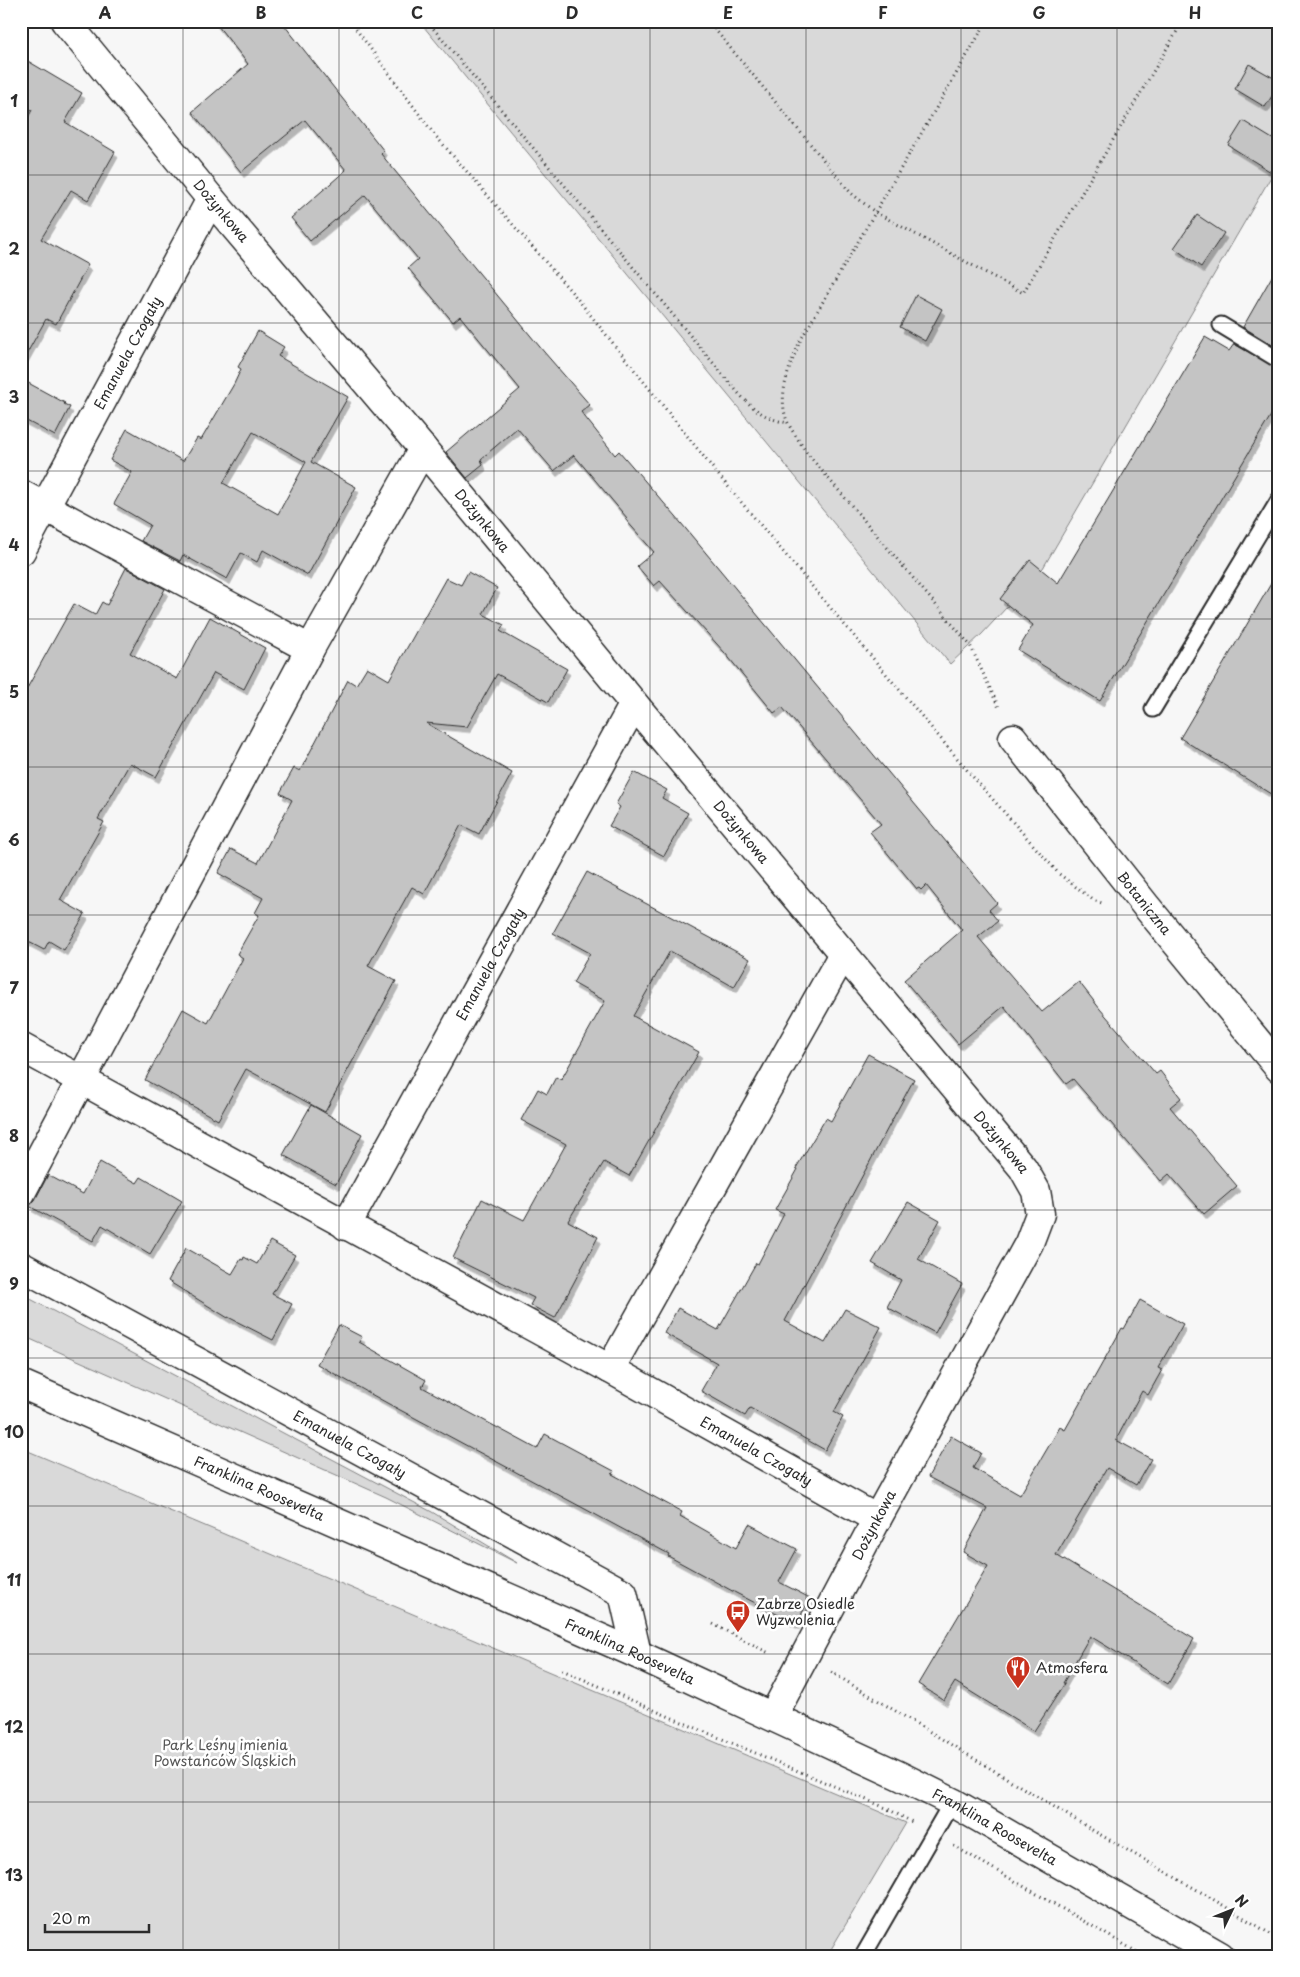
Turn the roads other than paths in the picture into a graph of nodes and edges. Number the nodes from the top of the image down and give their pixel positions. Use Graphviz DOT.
graph roads {
  1 [pos="65,21"];
  2 [pos="211,199"];
  3 [pos="1221,325"];
  4 [pos="1279,360"];
  5 [pos="423,449"];
  6 [pos="21,494"];
  7 [pos="1279,500"];
  8 [pos="45,507"];
  9 [pos="21,551"];
  10 [pos="310,649"];
  11 [pos="634,704"];
  12 [pos="1153,709"];
  13 [pos="1013,738"];
  14 [pos="843,954"];
  15 [pos="21,1047"];
  16 [pos="1279,1068"];
  17 [pos="82,1080"];
  18 [pos="21,1192"];
  19 [pos="346,1226"];
  20 [pos="21,1266"];
  21 [pos="610,1368"];
  22 [pos="21,1384"];
  23 [pos="877,1519"];
  24 [pos="637,1654"];
  25 [pos="773,1716"];
  26 [pos="952,1802"];
  27 [pos="863,1956"];
  28 [pos="1220,1956"];
  1 -- 2 [label="street, Dożynkowa"];
  2 -- 5 [label="street, Dożynkowa"];
  2 -- 8 [label="street, Emanuela Czogały"];
  3 -- 4 [label="lane"];
  5 -- 10 [label="street"];
  5 -- 11 [label="street, Dożynkowa"];
  6 -- 8 [label="street"];
  7 -- 12 [label="lane"];
  8 -- 9 [label="street, Emanuela Czogały"];
  8 -- 10 [label="street"];
  10 -- 17 [label="street"];
  11 -- 14 [label="street, Dożynkowa"];
  11 -- 19 [label="street, Emanuela Czogały"];
  13 -- 16 [label="street, Botaniczna"];
  14 -- 21 [label="street"];
  14 -- 23 [label="street, Dożynkowa"];
  15 -- 17 [label="street, Emanuela Czogały"];
  17 -- 18 [label="street"];
  17 -- 19 [label="street, Emanuela Czogały"];
  19 -- 21 [label="street, Emanuela Czogały"];
  20 -- 24 [label="street, Emanuela Czogały"];
  21 -- 23 [label="street, Emanuela Czogały"];
  22 -- 24 [label="street, Franklina Roosevelta"];
  23 -- 25 [label="street, Dożynkowa"];
  24 -- 25 [label="street, Franklina Roosevelta"];
  25 -- 26 [label="street, Franklina Roosevelta"];
  26 -- 27 [label="lane"];
  26 -- 28 [label="street, Franklina Roosevelta"];
}
